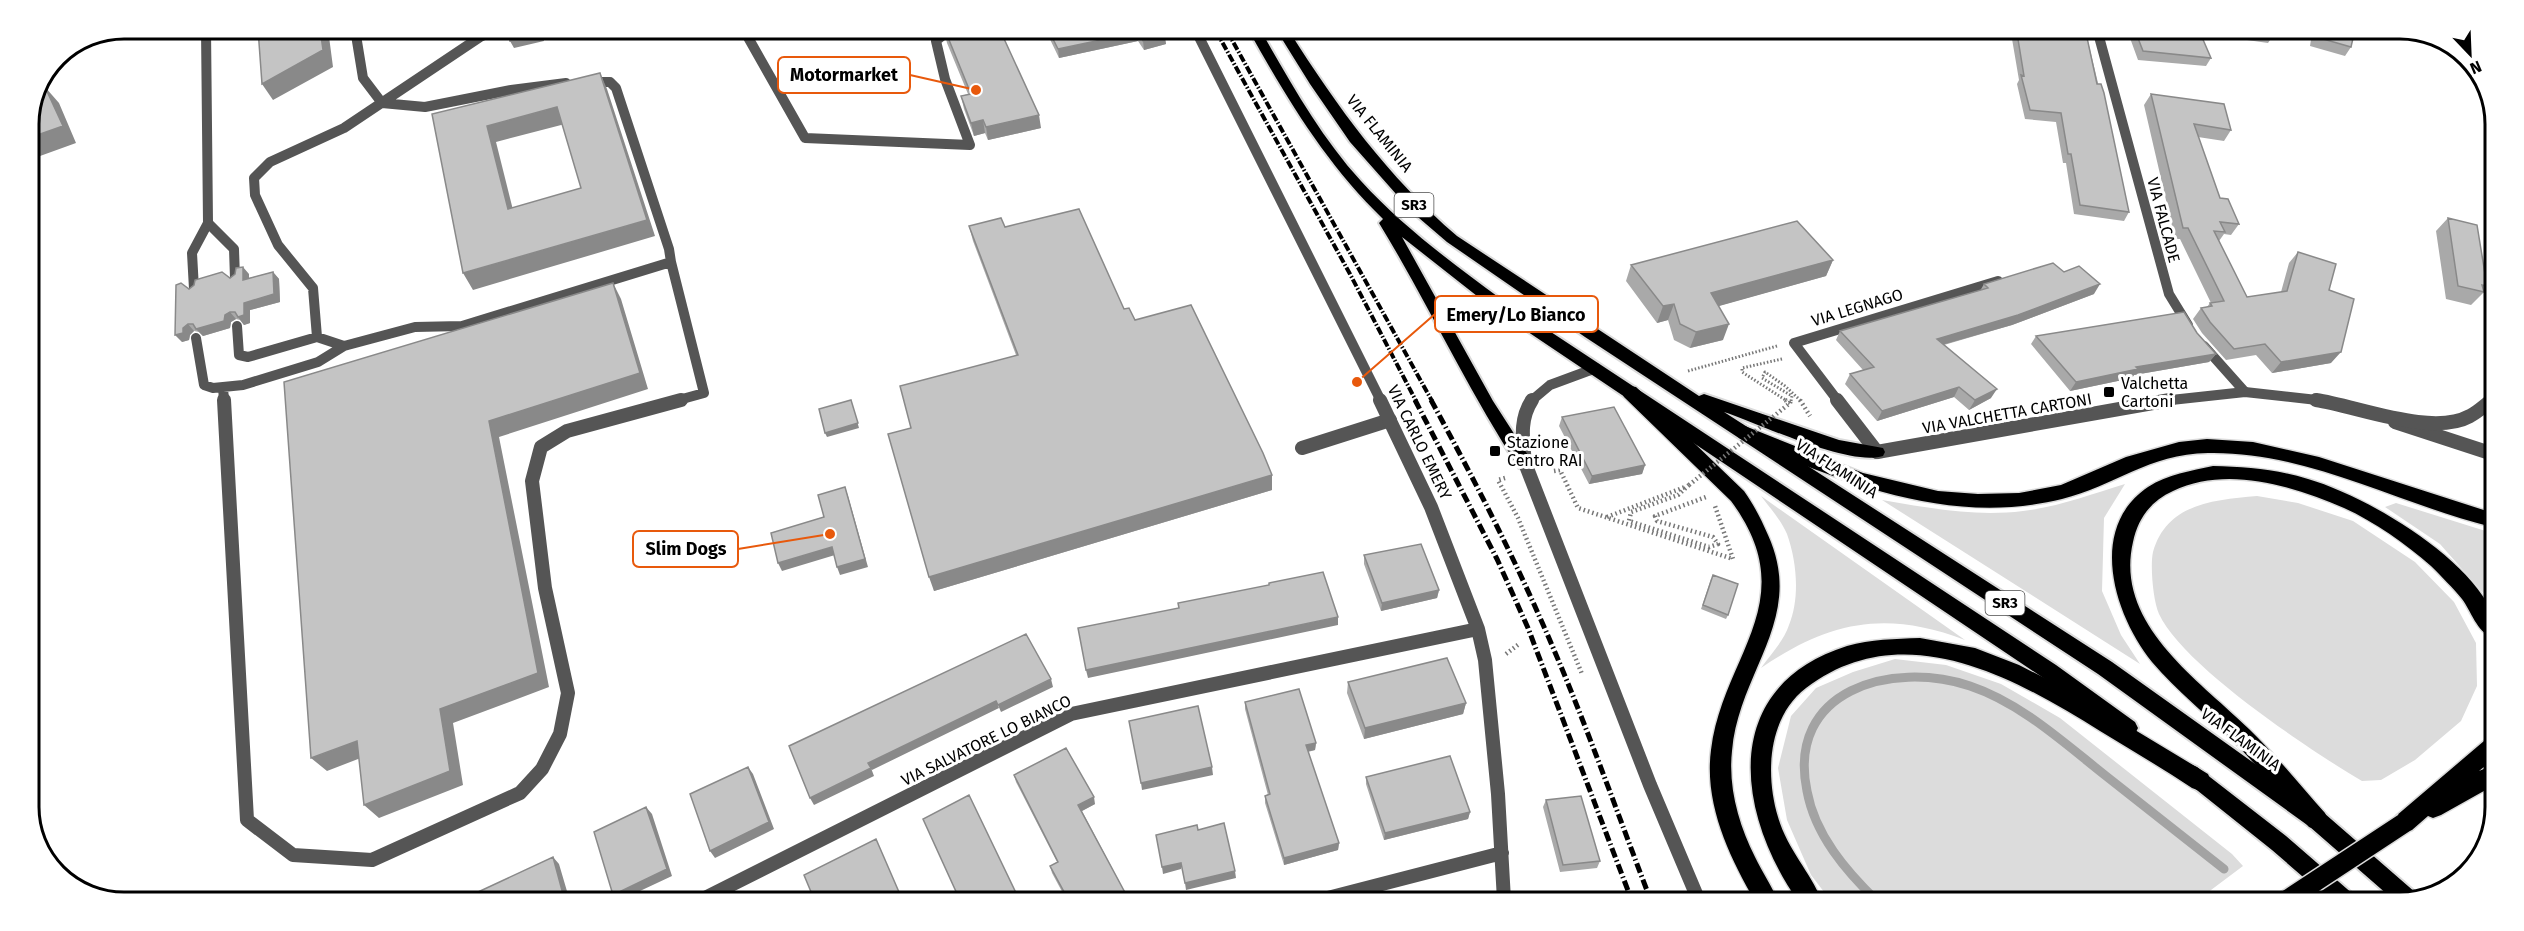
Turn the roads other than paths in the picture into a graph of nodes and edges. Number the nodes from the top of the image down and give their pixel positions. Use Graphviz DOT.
graph roads {
  1 [pos="206,39"];
  2 [pos="357,39"];
  3 [pos="471,39"];
  4 [pos="749,39"];
  5 [pos="938,39"];
  6 [pos="1200,39"];
  7 [pos="1259,39"];
  8 [pos="1288,39"];
  9 [pos="2100,39"];
  10 [pos="382,103"];
  11 [pos="1369,198"];
  12 [pos="208,223"];
  13 [pos="670,262"];
  14 [pos="235,278"];
  15 [pos="2005,279"];
  16 [pos="194,289"];
  17 [pos="237,326"];
  18 [pos="318,337"];
  19 [pos="196,338"];
  20 [pos="344,346"];
  21 [pos="1596,368"];
  22 [pos="223,387"];
  23 [pos="1630,392"];
  24 [pos="2245,392"];
  25 [pos="1687,394"];
  26 [pos="2485,405"];
  27 [pos="2374,414"];
  28 [pos="1390,420"];
  29 [pos="1745,433"];
  30 [pos="1302,448"];
  31 [pos="2485,451"];
  32 [pos="1877,452"];
  33 [pos="1526,463"];
  34 [pos="2485,517"];
  35 [pos="2485,619"];
  36 [pos="1478,629"];
  37 [pos="2485,753"];
  38 [pos="2485,780"];
  39 [pos="2200,781"];
  40 [pos="2317,820"];
  41 [pos="2408,820"];
  42 [pos="1502,853"];
  43 [pos="717,892"];
  44 [pos="1351,892"];
  45 [pos="1504,892"];
  46 [pos="1695,892"];
  47 [pos="1762,892"];
  48 [pos="1805,892"];
  49 [pos="2299,892"];
  50 [pos="2335,892"];
  51 [pos="2400,892"];
  1 -- 12 [label="street"];
  2 -- 10 [label="street"];
  3 -- 10 [label="street"];
  4 -- 5 [label="street"];
  6 -- 28 [label="street, VIA CARLO EMERY"];
  7 -- 11 [label="highway, SR3"];
  8 -- 25 [label="highway, VIA FLAMINIA / SR3"];
  9 -- 24 [label="street, VIA FALCADE"];
  10 -- 13 [label="street"];
  10 -- 18 [label="street"];
  11 -- 21 [label="highway, SR3"];
  11 -- 33 [label="highway"];
  12 -- 14 [label="street"];
  12 -- 16 [label="street"];
  13 -- 20 [label="street"];
  13 -- 22 [label="street"];
  15 -- 32 [label="street, VIA LEGNAGO"];
  17 -- 18 [label="street"];
  18 -- 20 [label="street"];
  19 -- 22 [label="street"];
  20 -- 22 [label="street"];
  21 -- 23 [label="highway, SR3"];
  21 -- 33 [label="street"];
  23 -- 39 [label="highway, SR3"];
  23 -- 47 [label="highway"];
  24 -- 27 [label="street, VIA VALCHETTA CARTONI"];
  24 -- 32 [label="street, VIA VALCHETTA CARTONI"];
  25 -- 29 [label="highway, VIA FLAMINIA / SR3"];
  25 -- 32 [label="highway"];
  26 -- 27 [label="street"];
  27 -- 31 [label="street, VIA VALCHETTA CARTONI"];
  28 -- 30 [label="street"];
  28 -- 36 [label="street, VIA CARLO EMERY"];
  29 -- 34 [label="highway"];
  29 -- 40 [label="highway, VIA FLAMINIA / SR3"];
  33 -- 46 [label="street"];
  35 -- 40 [label="highway"];
  36 -- 42 [label="street, VIA CARLO EMERY"];
  36 -- 43 [label="street, VIA SALVATORE LO BIANCO"];
  37 -- 41 [label="highway"];
  38 -- 41 [label="highway"];
  39 -- 48 [label="highway"];
  39 -- 50 [label="highway, SR3"];
  40 -- 51 [label="highway, VIA FLAMINIA / SR3"];
  41 -- 49 [label="highway, bridge"];
  42 -- 44 [label="street"];
  42 -- 45 [label="street, VIA CARLO EMERY"];
}
